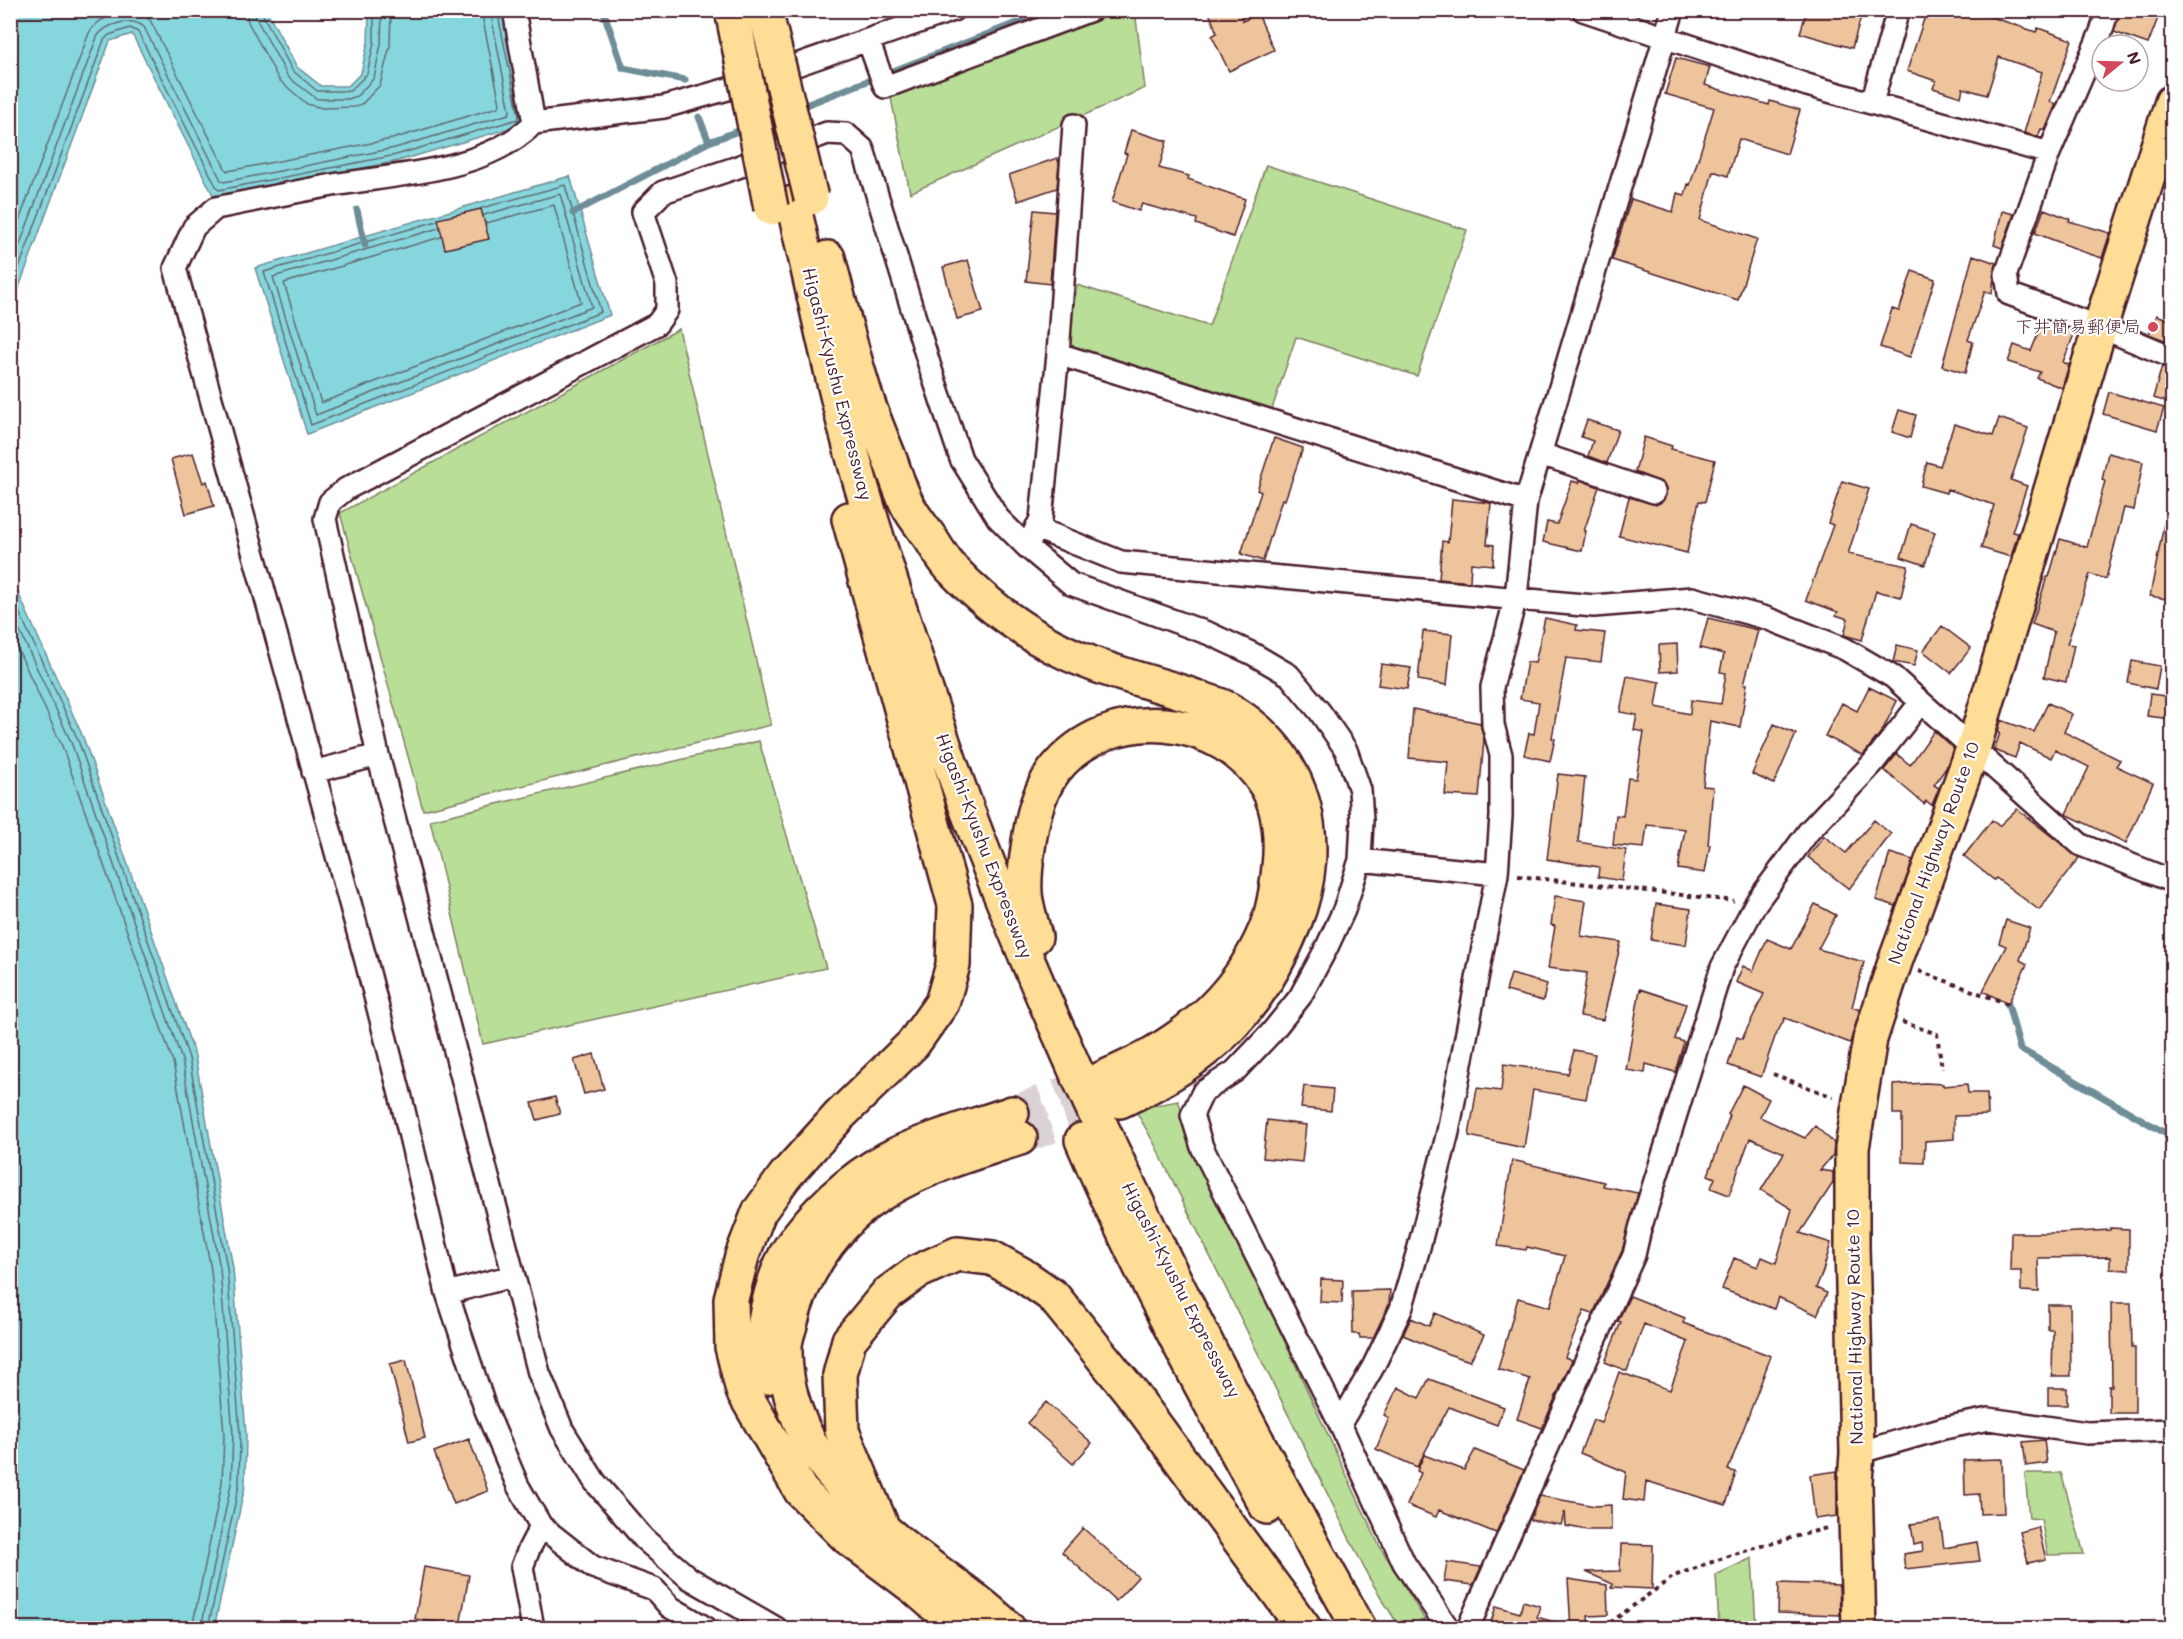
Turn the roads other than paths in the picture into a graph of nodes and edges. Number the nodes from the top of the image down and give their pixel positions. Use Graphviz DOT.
graph roads {
  1 [pos="514,10"];
  2 [pos="732,10"];
  3 [pos="753,10"];
  4 [pos="765,10"];
  5 [pos="952,10"];
  6 [pos="1092,10"];
  7 [pos="1583,10"];
  8 [pos="1673,10"];
  9 [pos="1898,10"];
  10 [pos="2108,10"];
  11 [pos="1664,36"];
  12 [pos="868,40"];
  13 [pos="2172,102"];
  14 [pos="1872,103"];
  15 [pos="534,123"];
  16 [pos="1074,125"];
  17 [pos="2049,153"];
  18 [pos="792,203"];
  19 [pos="2100,327"];
  20 [pos="1058,354"];
  21 [pos="2172,357"];
  22 [pos="1541,454"];
  23 [pos="1654,492"];
  24 [pos="1526,501"];
  25 [pos="848,514"];
  26 [pos="1031,538"];
  27 [pos="1516,597"];
  28 [pos="1921,702"];
  29 [pos="1973,749"];
  30 [pos="378,755"];
  31 [pos="313,772"];
  32 [pos="1360,860"];
  33 [pos="1497,874"];
  34 [pos="2172,881"];
  35 [pos="1114,1158"];
  36 [pos="513,1276"];
  37 [pos="447,1293"];
  38 [pos="1340,1424"];
  39 [pos="764,1430"];
  40 [pos="2172,1430"];
  41 [pos="1857,1453"];
  42 [pos="541,1526"];
  43 [pos="883,1529"];
  44 [pos="533,1629"];
  45 [pos="706,1629"];
  46 [pos="776,1629"];
  47 [pos="961,1629"];
  48 [pos="1008,1629"];
  49 [pos="1304,1629"];
  50 [pos="1336,1629"];
  51 [pos="1359,1629"];
  52 [pos="1448,1629"];
  53 [pos="1468,1629"];
  54 [pos="1859,1629"];
  1 -- 15 [label="street"];
  2 -- 18 [label="highway, Higashi-Kyushu Expressway, bridge"];
  3 -- 18 [label="highway, Higashi-Kyushu Expressway"];
  4 -- 18 [label="highway, bridge"];
  5 -- 12 [label="street"];
  6 -- 12 [label="street"];
  7 -- 11 [label="street"];
  8 -- 11 [label="street"];
  9 -- 14 [label="street"];
  10 -- 17 [label="street"];
  11 -- 14 [label="street"];
  11 -- 22 [label="street"];
  12 -- 15 [label="street"];
  13 -- 19 [label="highway, National Highway Route 10"];
  14 -- 17 [label="street"];
  15 -- 31 [label="street"];
  16 -- 20 [label="street"];
  17 -- 19 [label="street"];
  18 -- 25 [label="highway, Higashi-Kyushu Expressway"];
  18 -- 35 [label="highway, Higashi-Kyushu Expressway"];
  18 -- 35 [label="highway"];
  19 -- 21 [label="street"];
  19 -- 29 [label="highway, National Highway Route 10"];
  20 -- 24 [label="street"];
  20 -- 26 [label="street"];
  22 -- 23 [label="street"];
  22 -- 24 [label="street"];
  24 -- 27 [label="street"];
  25 -- 39 [label="highway"];
  25 -- 50 [label="highway, Higashi-Kyushu Expressway"];
  26 -- 27 [label="street"];
  26 -- 30 [label="street"];
  26 -- 32 [label="street"];
  27 -- 28 [label="street"];
  27 -- 33 [label="street"];
  28 -- 29 [label="street"];
  28 -- 53 [label="street"];
  29 -- 34 [label="street"];
  29 -- 41 [label="highway, National Highway Route 10"];
  30 -- 31 [label="street"];
  30 -- 36 [label="street"];
  31 -- 37 [label="street"];
  32 -- 33 [label="street"];
  32 -- 38 [label="street"];
  33 -- 38 [label="street"];
  35 -- 51 [label="highway, Higashi-Kyushu Expressway"];
  36 -- 37 [label="street"];
  36 -- 46 [label="street"];
  37 -- 42 [label="street"];
  38 -- 52 [label="street"];
  39 -- 43 [label="highway"];
  39 -- 47 [label="highway"];
  40 -- 41 [label="street"];
  41 -- 54 [label="highway, National Highway Route 10"];
  42 -- 44 [label="street"];
  42 -- 45 [label="street"];
  43 -- 48 [label="highway"];
  43 -- 49 [label="highway"];
}
